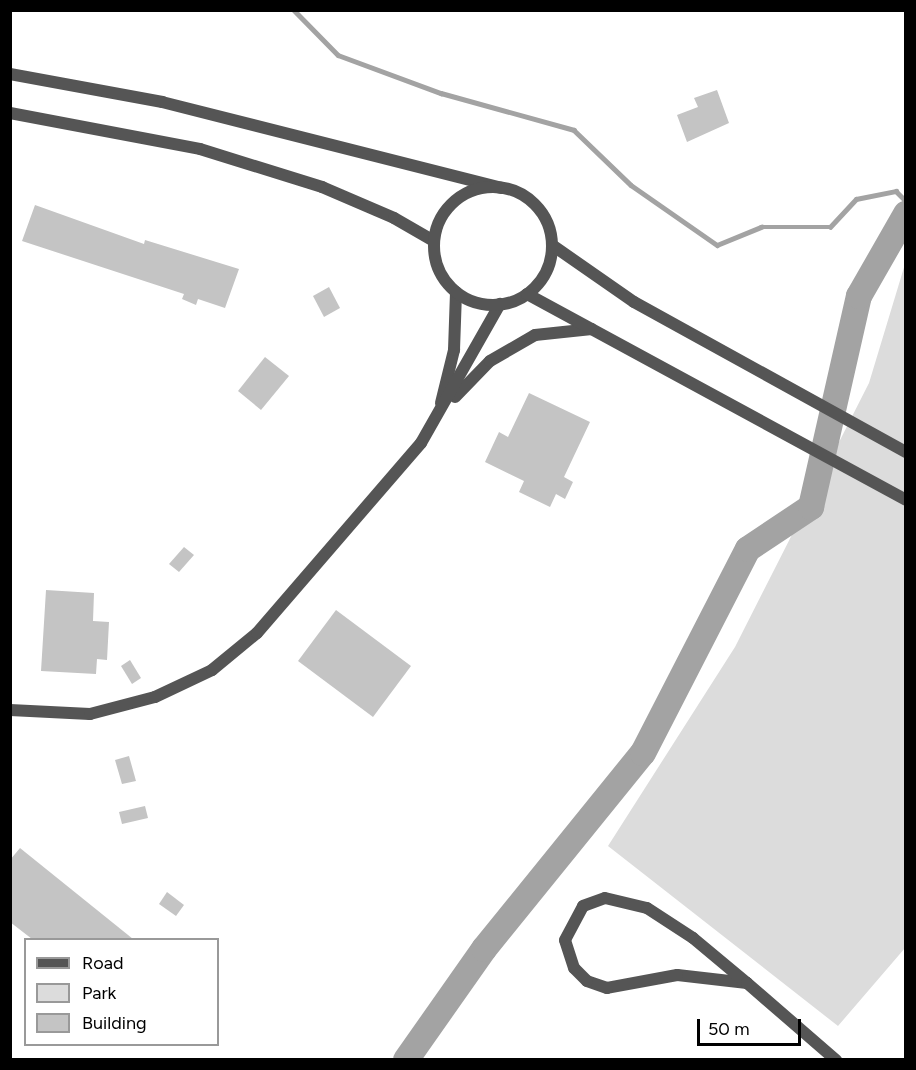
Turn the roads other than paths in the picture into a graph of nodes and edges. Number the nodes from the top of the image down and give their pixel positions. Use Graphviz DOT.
graph roads {
  1 [pos="10,74"];
  2 [pos="10,113"];
  3 [pos="502,188"];
  4 [pos="434,241"];
  5 [pos="552,245"];
  6 [pos="456,292"];
  7 [pos="528,294"];
  8 [pos="500,304"];
  9 [pos="592,329"];
  10 [pos="439,414"];
  11 [pos="900,449"];
  12 [pos="906,500"];
  13 [pos="10,710"];
  14 [pos="747,984"];
  15 [pos="836,1059"];
  1 -- 3 [label="street"];
  2 -- 4 [label="street"];
  3 -- 4 [label="street"];
  3 -- 5 [label="street"];
  4 -- 6 [label="street"];
  5 -- 7 [label="street"];
  5 -- 11 [label="street"];
  6 -- 8 [label="street"];
  6 -- 10 [label="street"];
  7 -- 8 [label="street"];
  7 -- 9 [label="street"];
  8 -- 10 [label="street"];
  9 -- 10 [label="street"];
  9 -- 12 [label="street"];
  10 -- 13 [label="street"];
  14 -- 14 [label="street"];
  14 -- 15 [label="street"];
}
